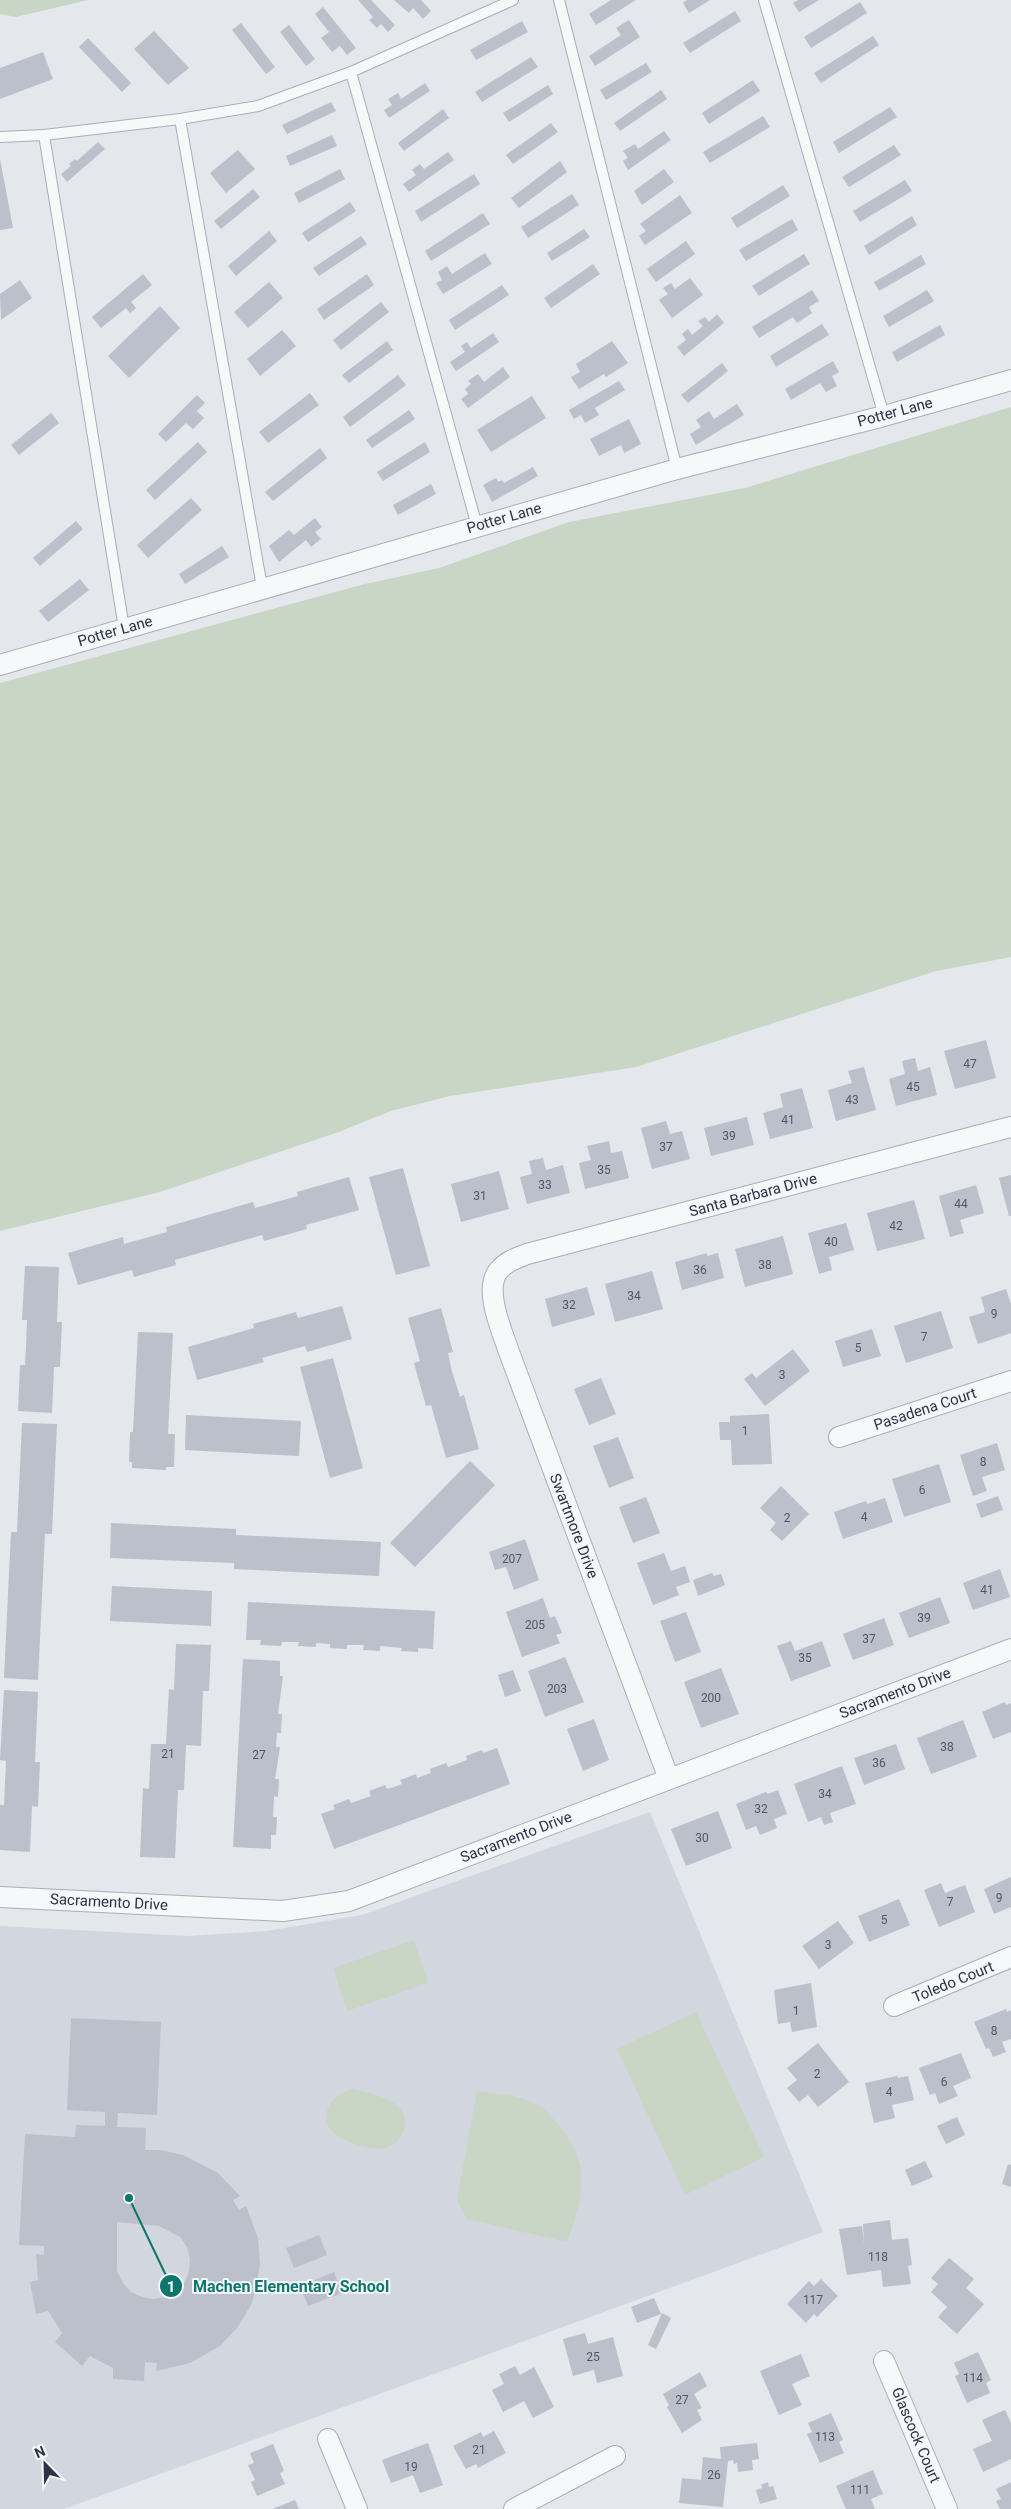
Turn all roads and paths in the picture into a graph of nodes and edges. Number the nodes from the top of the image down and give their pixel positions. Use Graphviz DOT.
graph roads {
  1 [pos="514,0"];
  2 [pos="559,0"];
  3 [pos="764,0"];
  4 [pos="351,72"];
  5 [pos="180,119"];
  6 [pos="44,135"];
  7 [pos="0,137"];
  8 [pos="1011,380"];
  9 [pos="884,416"];
  10 [pos="677,469"];
  11 [pos="477,526"];
  12 [pos="262,588"];
  13 [pos="124,628"];
  14 [pos="0,665"];
  15 [pos="1011,1127"];
  16 [pos="498,1270"];
  17 [pos="1011,1381"];
  18 [pos="840,1437"];
  19 [pos="1011,1649"];
  20 [pos="669,1780"];
  21 [pos="0,1897"];
  22 [pos="1011,1957"];
  23 [pos="894,2006"];
  24 [pos="884,2361"];
  25 [pos="328,2439"];
  26 [pos="615,2456"];
  27 [pos="357,2509"];
  28 [pos="514,2509"];
  29 [pos="947,2509"];
  1 -- 4 [label="lane"];
  2 -- 10 [label="lane"];
  3 -- 9 [label="lane"];
  4 -- 5 [label="lane"];
  4 -- 11 [label="lane"];
  5 -- 6 [label="lane"];
  5 -- 12 [label="lane"];
  6 -- 7 [label="lane"];
  6 -- 13 [label="lane"];
  8 -- 9 [label="street, Potter Lane"];
  9 -- 10 [label="street, Potter Lane"];
  10 -- 11 [label="street, Potter Lane"];
  11 -- 12 [label="street, Potter Lane"];
  12 -- 13 [label="street, Potter Lane"];
  13 -- 14 [label="street, Potter Lane"];
  15 -- 16 [label="street, Santa Barbara Drive"];
  16 -- 20 [label="street, Swartmore Drive"];
  17 -- 18 [label="street, Pasadena Court"];
  19 -- 20 [label="street, Sacramento Drive"];
  20 -- 21 [label="street, Sacramento Drive"];
  22 -- 23 [label="street, Toledo Court"];
  24 -- 29 [label="street, Glascock Court"];
  25 -- 27 [label="street"];
  26 -- 28 [label="street"];
}
